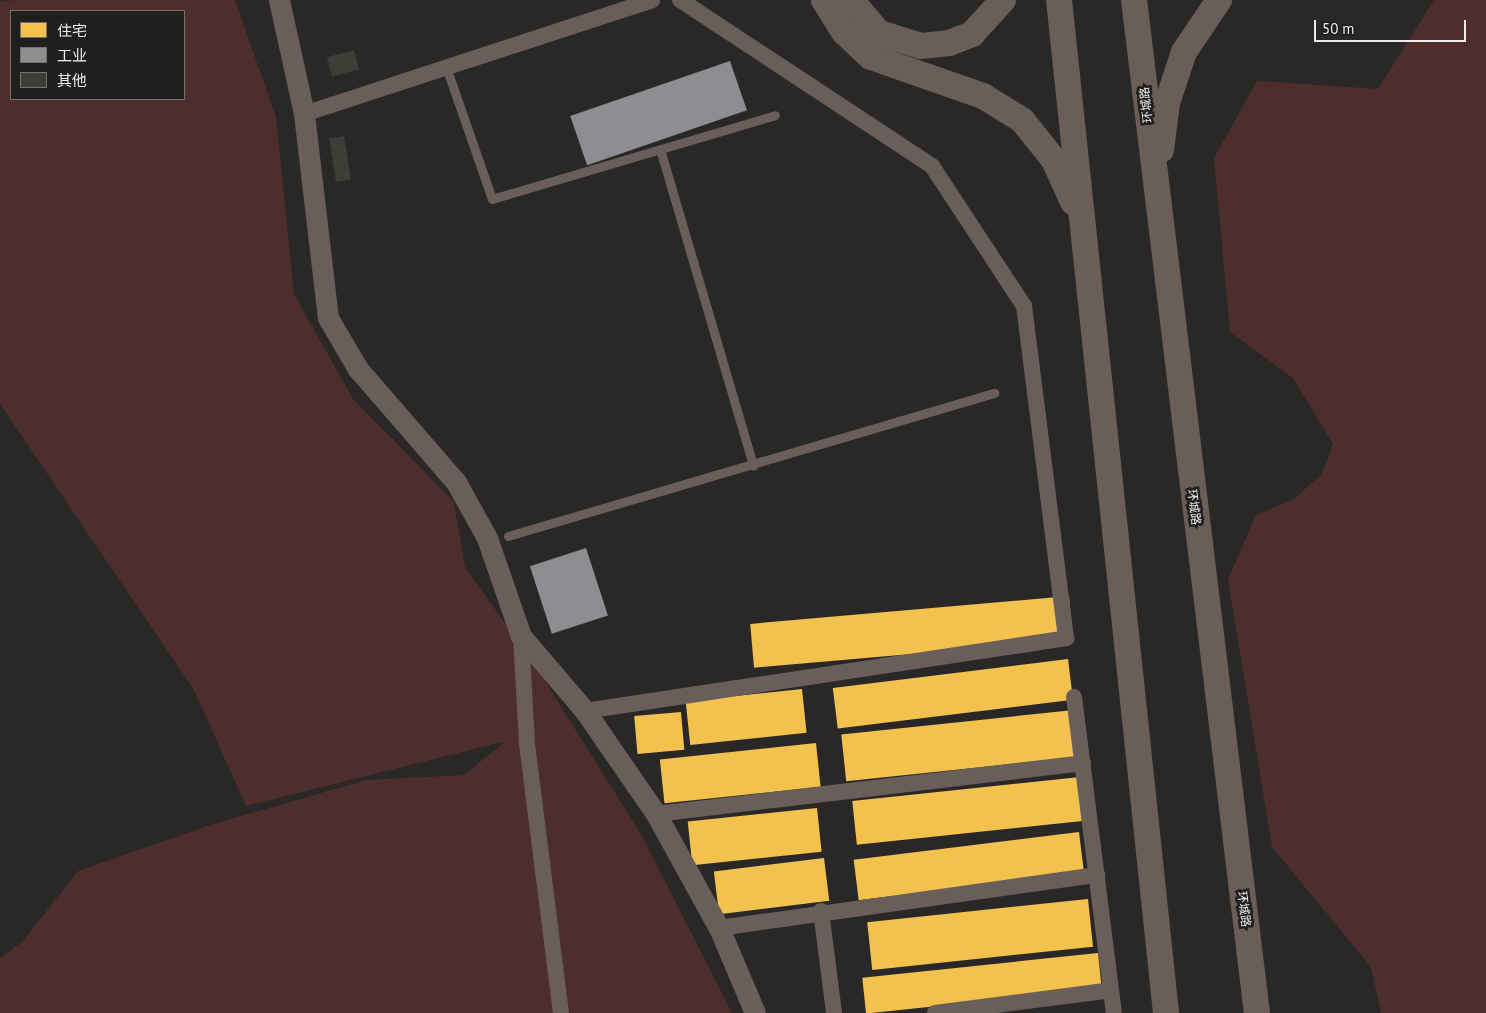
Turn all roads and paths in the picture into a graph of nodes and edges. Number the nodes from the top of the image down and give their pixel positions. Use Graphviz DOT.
graph roads {
  1 [pos="279,0"];
  2 [pos="652,0"];
  3 [pos="680,0"];
  4 [pos="824,0"];
  5 [pos="851,0"];
  6 [pos="1003,0"];
  7 [pos="1059,0"];
  8 [pos="1134,0"];
  9 [pos="1220,0"];
  10 [pos="445,64"];
  11 [pos="304,114"];
  12 [pos="775,115"];
  13 [pos="660,149"];
  14 [pos="1157,206"];
  15 [pos="1084,233"];
  16 [pos="994,394"];
  17 [pos="753,466"];
  18 [pos="508,536"];
  19 [pos="521,636"];
  20 [pos="1074,697"];
  21 [pos="585,712"];
  22 [pos="1082,763"];
  23 [pos="656,814"];
  24 [pos="1097,875"];
  25 [pos="821,911"];
  26 [pos="719,928"];
  27 [pos="1111,990"];
  28 [pos="561,1013"];
  29 [pos="755,1013"];
  30 [pos="834,1013"];
  31 [pos="935,1013"];
  32 [pos="1114,1013"];
  33 [pos="1166,1013"];
  34 [pos="1257,1013"];
  1 -- 11 [label="street"];
  2 -- 10 [label="street"];
  3 -- 21 [label="street"];
  4 -- 15 [label="main road"];
  5 -- 6 [label="main road"];
  7 -- 15 [label="main road"];
  8 -- 14 [label="main road, 环城路"];
  9 -- 14 [label="main road"];
  10 -- 11 [label="street"];
  10 -- 13 [label="lane"];
  11 -- 19 [label="street"];
  12 -- 13 [label="lane"];
  13 -- 17 [label="lane"];
  14 -- 34 [label="main road, 环城路"];
  15 -- 33 [label="main road"];
  16 -- 17 [label="lane"];
  17 -- 18 [label="lane"];
  19 -- 21 [label="street"];
  19 -- 28 [label="street"];
  20 -- 22 [label="street"];
  21 -- 23 [label="street"];
  22 -- 23 [label="street"];
  22 -- 24 [label="street"];
  23 -- 26 [label="street"];
  24 -- 25 [label="street"];
  24 -- 27 [label="street"];
  25 -- 26 [label="street"];
  25 -- 30 [label="street"];
  26 -- 29 [label="street"];
  27 -- 31 [label="street"];
  27 -- 32 [label="street"];
}
